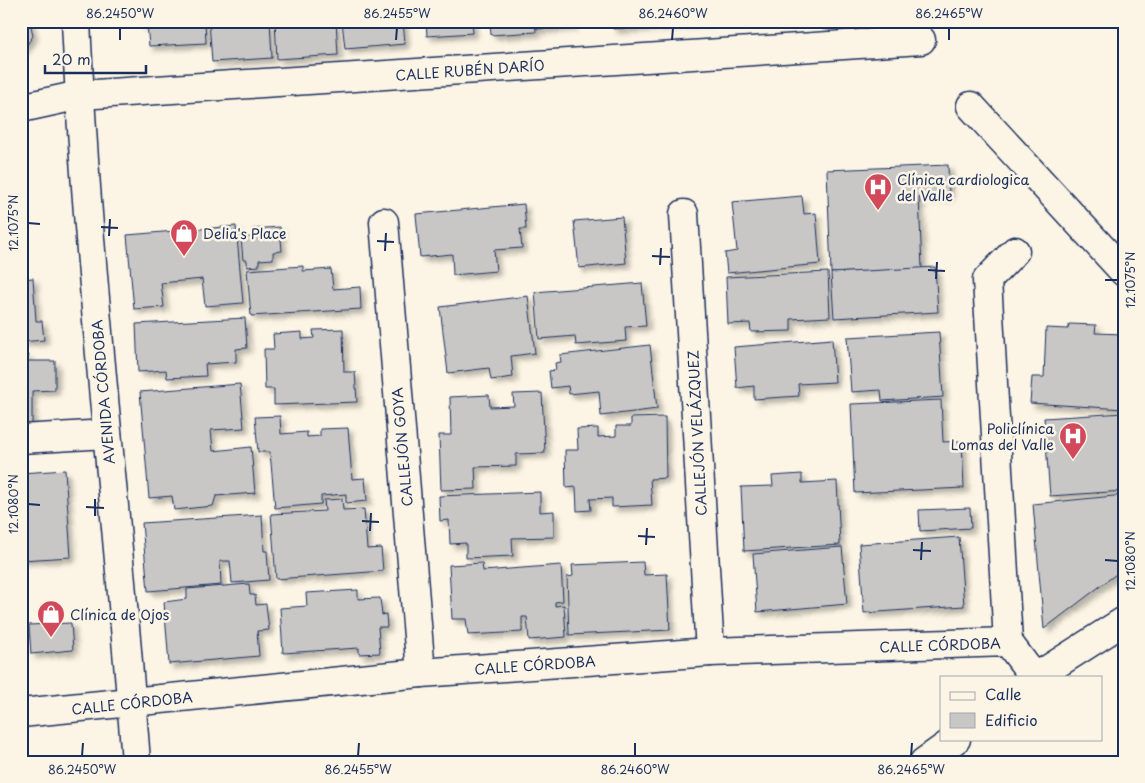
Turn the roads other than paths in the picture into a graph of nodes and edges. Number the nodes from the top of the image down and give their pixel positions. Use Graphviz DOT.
graph roads {
  1 [pos="76,21"];
  2 [pos="921,40"];
  3 [pos="80,95"];
  4 [pos="971,106"];
  5 [pos="21,108"];
  6 [pos="684,214"];
  7 [pos="384,222"];
  8 [pos="1015,251"];
  9 [pos="1124,272"];
  10 [pos="107,434"];
  11 [pos="21,439"];
  12 [pos="1124,621"];
  13 [pos="1008,642"];
  14 [pos="710,652"];
  15 [pos="421,673"];
  16 [pos="1034,676"];
  17 [pos="1037,676"];
  18 [pos="132,703"];
  19 [pos="21,713"];
  20 [pos="955,740"];
  21 [pos="962,740"];
  22 [pos="136,762"];
  23 [pos="924,762"];
  24 [pos="962,762"];
  1 -- 3 [label="street, AVENIDA CÓRDOBA"];
  2 -- 3 [label="street, CALLE RUBÉN DARÍO"];
  3 -- 5 [label="street, CALLE RUBÉN DARÍO"];
  3 -- 10 [label="street, AVENIDA CÓRDOBA"];
  4 -- 9 [label="street"];
  6 -- 14 [label="street, CALLEJÓN VELÁZQUEZ"];
  7 -- 15 [label="street, CALLEJÓN GOYA"];
  8 -- 13 [label="street"];
  10 -- 11 [label="street"];
  10 -- 18 [label="street, AVENIDA CÓRDOBA"];
  12 -- 17 [label="street"];
  13 -- 14 [label="street, CALLE CÓRDOBA"];
  13 -- 16 [label="street, CALLE CÓRDOBA"];
  14 -- 15 [label="street, CALLE CÓRDOBA"];
  15 -- 18 [label="street, CALLE CÓRDOBA"];
  18 -- 19 [label="street, CALLE CÓRDOBA"];
  18 -- 22 [label="street, AVENIDA CÓRDOBA"];
  20 -- 23 [label="street"];
  21 -- 24 [label="street"];
}
